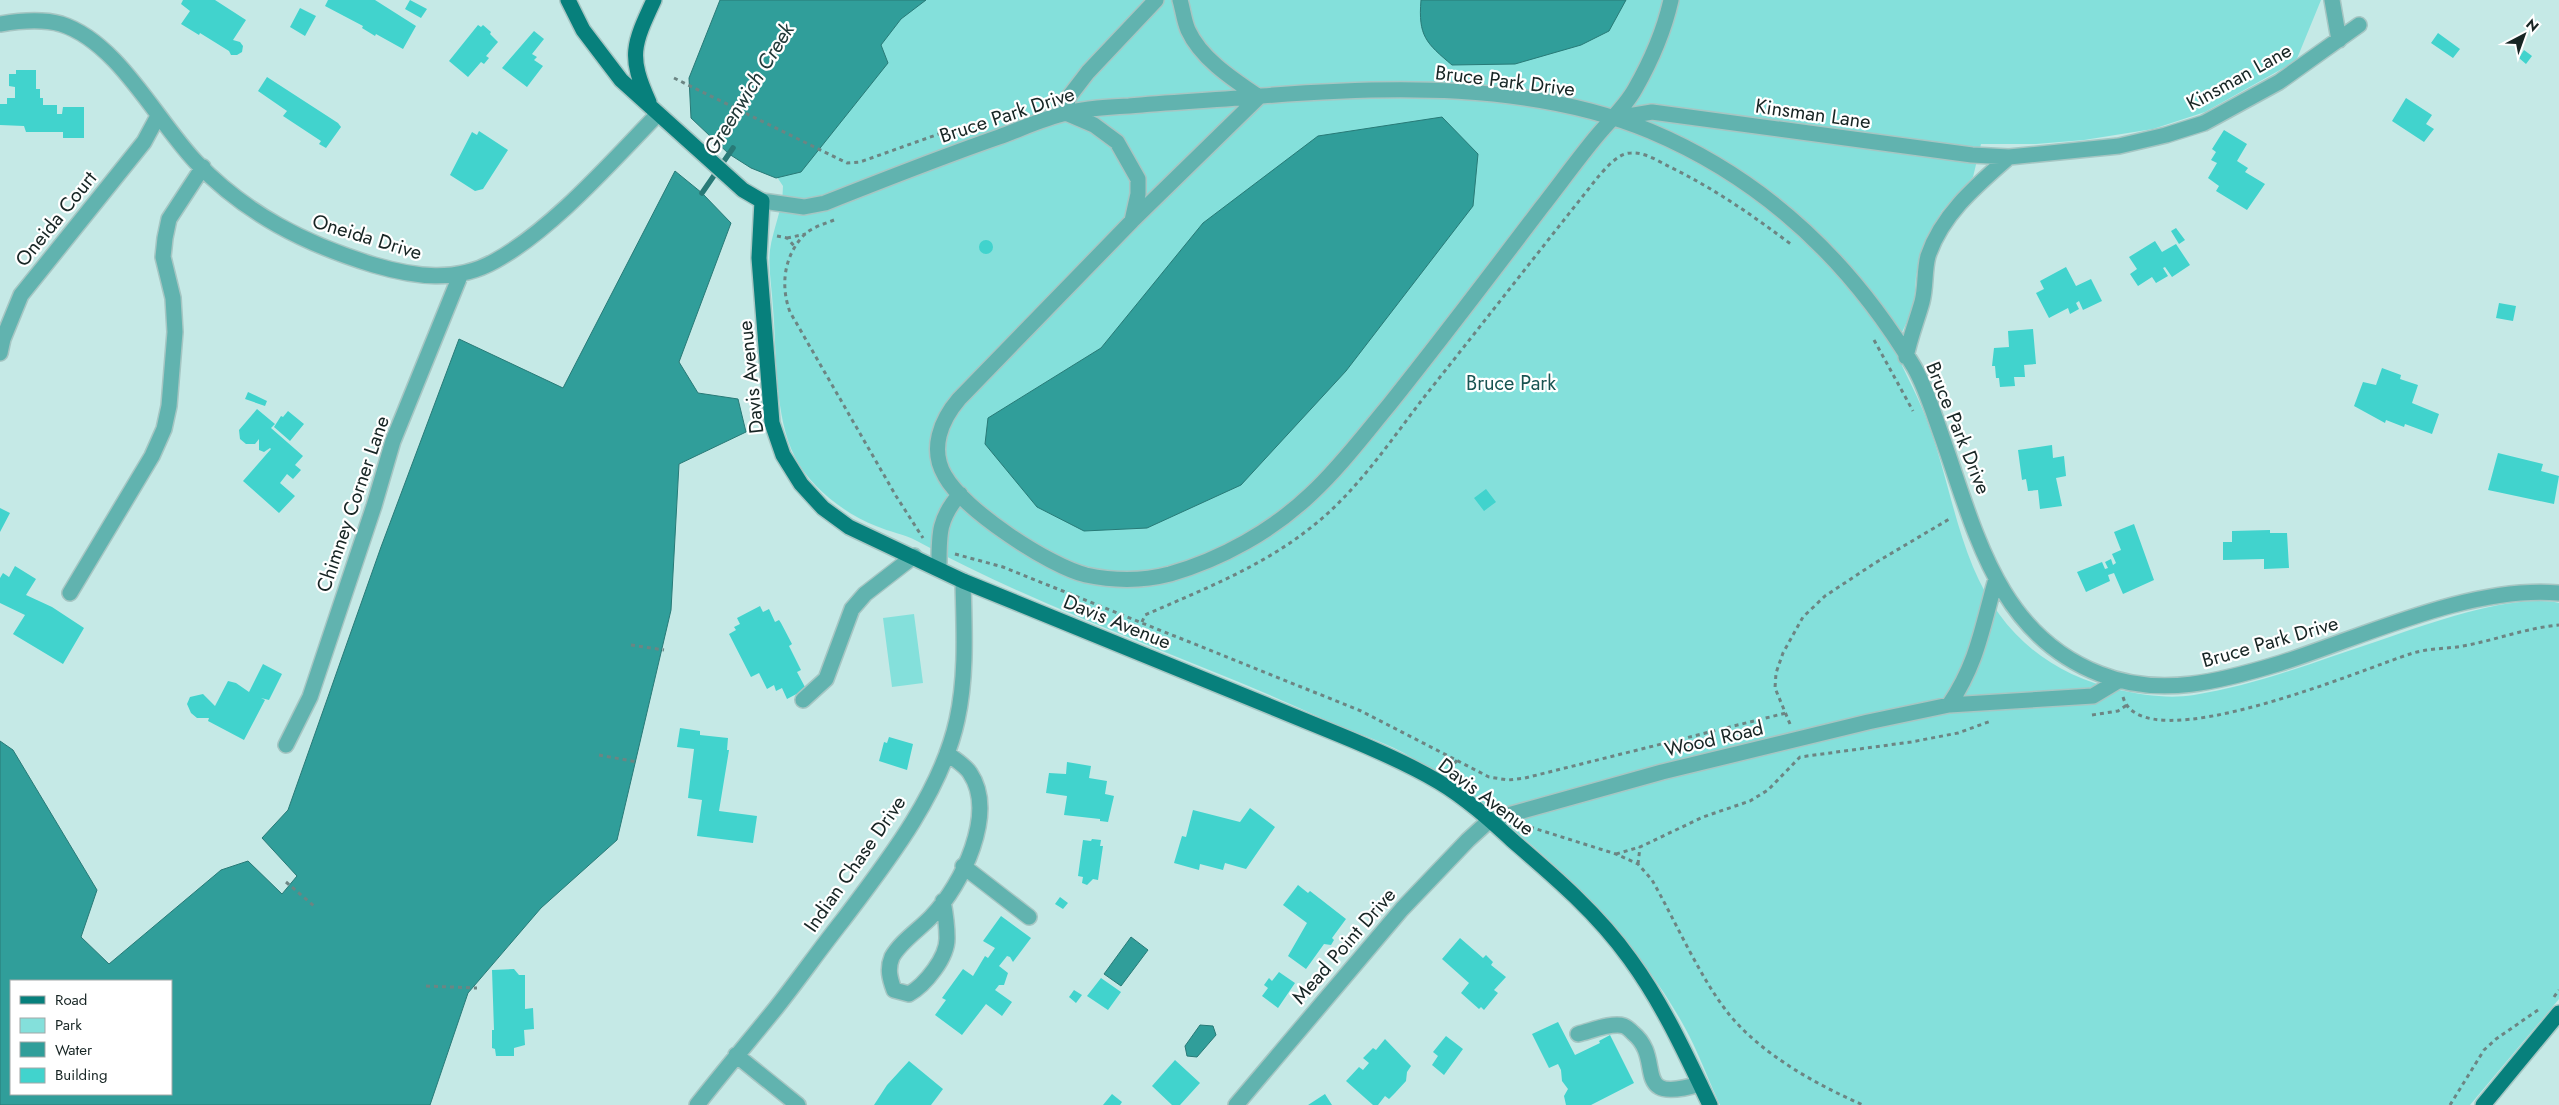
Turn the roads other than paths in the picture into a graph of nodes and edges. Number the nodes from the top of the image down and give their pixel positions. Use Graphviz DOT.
graph roads {
  1 [pos="568,0"];
  2 [pos="654,0"];
  3 [pos="1156,0"];
  4 [pos="1180,0"];
  5 [pos="1671,0"];
  6 [pos="2332,0"];
  7 [pos="0,24"];
  8 [pos="2359,26"];
  9 [pos="2339,40"];
  10 [pos="1259,97"];
  11 [pos="654,110"];
  12 [pos="1066,113"];
  13 [pos="158,116"];
  14 [pos="1612,119"];
  15 [pos="2010,158"];
  16 [pos="202,168"];
  17 [pos="762,201"];
  18 [pos="1132,221"];
  19 [pos="460,276"];
  20 [pos="0,353"];
  21 [pos="1906,357"];
  22 [pos="960,494"];
  23 [pos="914,556"];
  24 [pos="939,568"];
  25 [pos="1996,578"];
  26 [pos="963,580"];
  27 [pos="70,593"];
  28 [pos="2559,593"];
  29 [pos="2118,681"];
  30 [pos="803,700"];
  31 [pos="1949,705"];
  32 [pos="286,745"];
  33 [pos="947,753"];
  34 [pos="1490,820"];
  35 [pos="963,866"];
  36 [pos="943,901"];
  37 [pos="1029,917"];
  38 [pos="2555,1006"];
  39 [pos="1578,1034"];
  40 [pos="736,1055"];
  41 [pos="1700,1084"];
  42 [pos="698,1105"];
  43 [pos="798,1105"];
  44 [pos="1236,1105"];
  45 [pos="1710,1105"];
  46 [pos="2483,1105"];
  1 -- 11 [label="main road"];
  2 -- 11 [label="main road"];
  3 -- 12 [label="street"];
  4 -- 10 [label="street"];
  5 -- 14 [label="street"];
  6 -- 9 [label="street"];
  7 -- 13 [label="street, Oneida Drive"];
  8 -- 9 [label="street, Kinsman Lane"];
  9 -- 15 [label="street, Kinsman Lane"];
  10 -- 12 [label="street, Bruce Park Drive"];
  10 -- 14 [label="street, Bruce Park Drive"];
  10 -- 18 [label="street"];
  11 -- 17 [label="main road"];
  11 -- 19 [label="street, Oneida Drive"];
  12 -- 17 [label="street, Bruce Park Drive"];
  12 -- 18 [label="street"];
  13 -- 16 [label="street, Oneida Drive"];
  13 -- 20 [label="street, Oneida Court"];
  14 -- 15 [label="street, Kinsman Lane"];
  14 -- 21 [label="street, Bruce Park Drive"];
  14 -- 22 [label="street"];
  15 -- 21 [label="street"];
  16 -- 19 [label="street, Oneida Drive"];
  16 -- 27 [label="street"];
  17 -- 23 [label="main road, Davis Avenue"];
  18 -- 22 [label="street"];
  19 -- 32 [label="street, Chimney Corner Lane"];
  21 -- 25 [label="street, Bruce Park Drive"];
  22 -- 24 [label="street"];
  23 -- 24 [label="main road, Davis Avenue"];
  23 -- 30 [label="street"];
  24 -- 26 [label="main road, Davis Avenue"];
  25 -- 29 [label="street, Bruce Park Drive"];
  25 -- 31 [label="street"];
  26 -- 33 [label="street, Indian Chase Drive"];
  26 -- 34 [label="main road, Davis Avenue"];
  28 -- 29 [label="street, Bruce Park Drive"];
  29 -- 31 [label="street, Wood Road"];
  31 -- 34 [label="street, Wood Road"];
  33 -- 35 [label="street"];
  33 -- 40 [label="street, Indian Chase Drive"];
  34 -- 41 [label="main road, Davis Avenue"];
  34 -- 44 [label="street, Mead Point Drive"];
  35 -- 36 [label="street"];
  35 -- 37 [label="street"];
  36 -- 36 [label="street"];
  38 -- 46 [label="main road"];
  39 -- 41 [label="street"];
  40 -- 42 [label="street, Indian Chase Drive"];
  40 -- 43 [label="street"];
  41 -- 45 [label="main road, Davis Avenue"];
}
